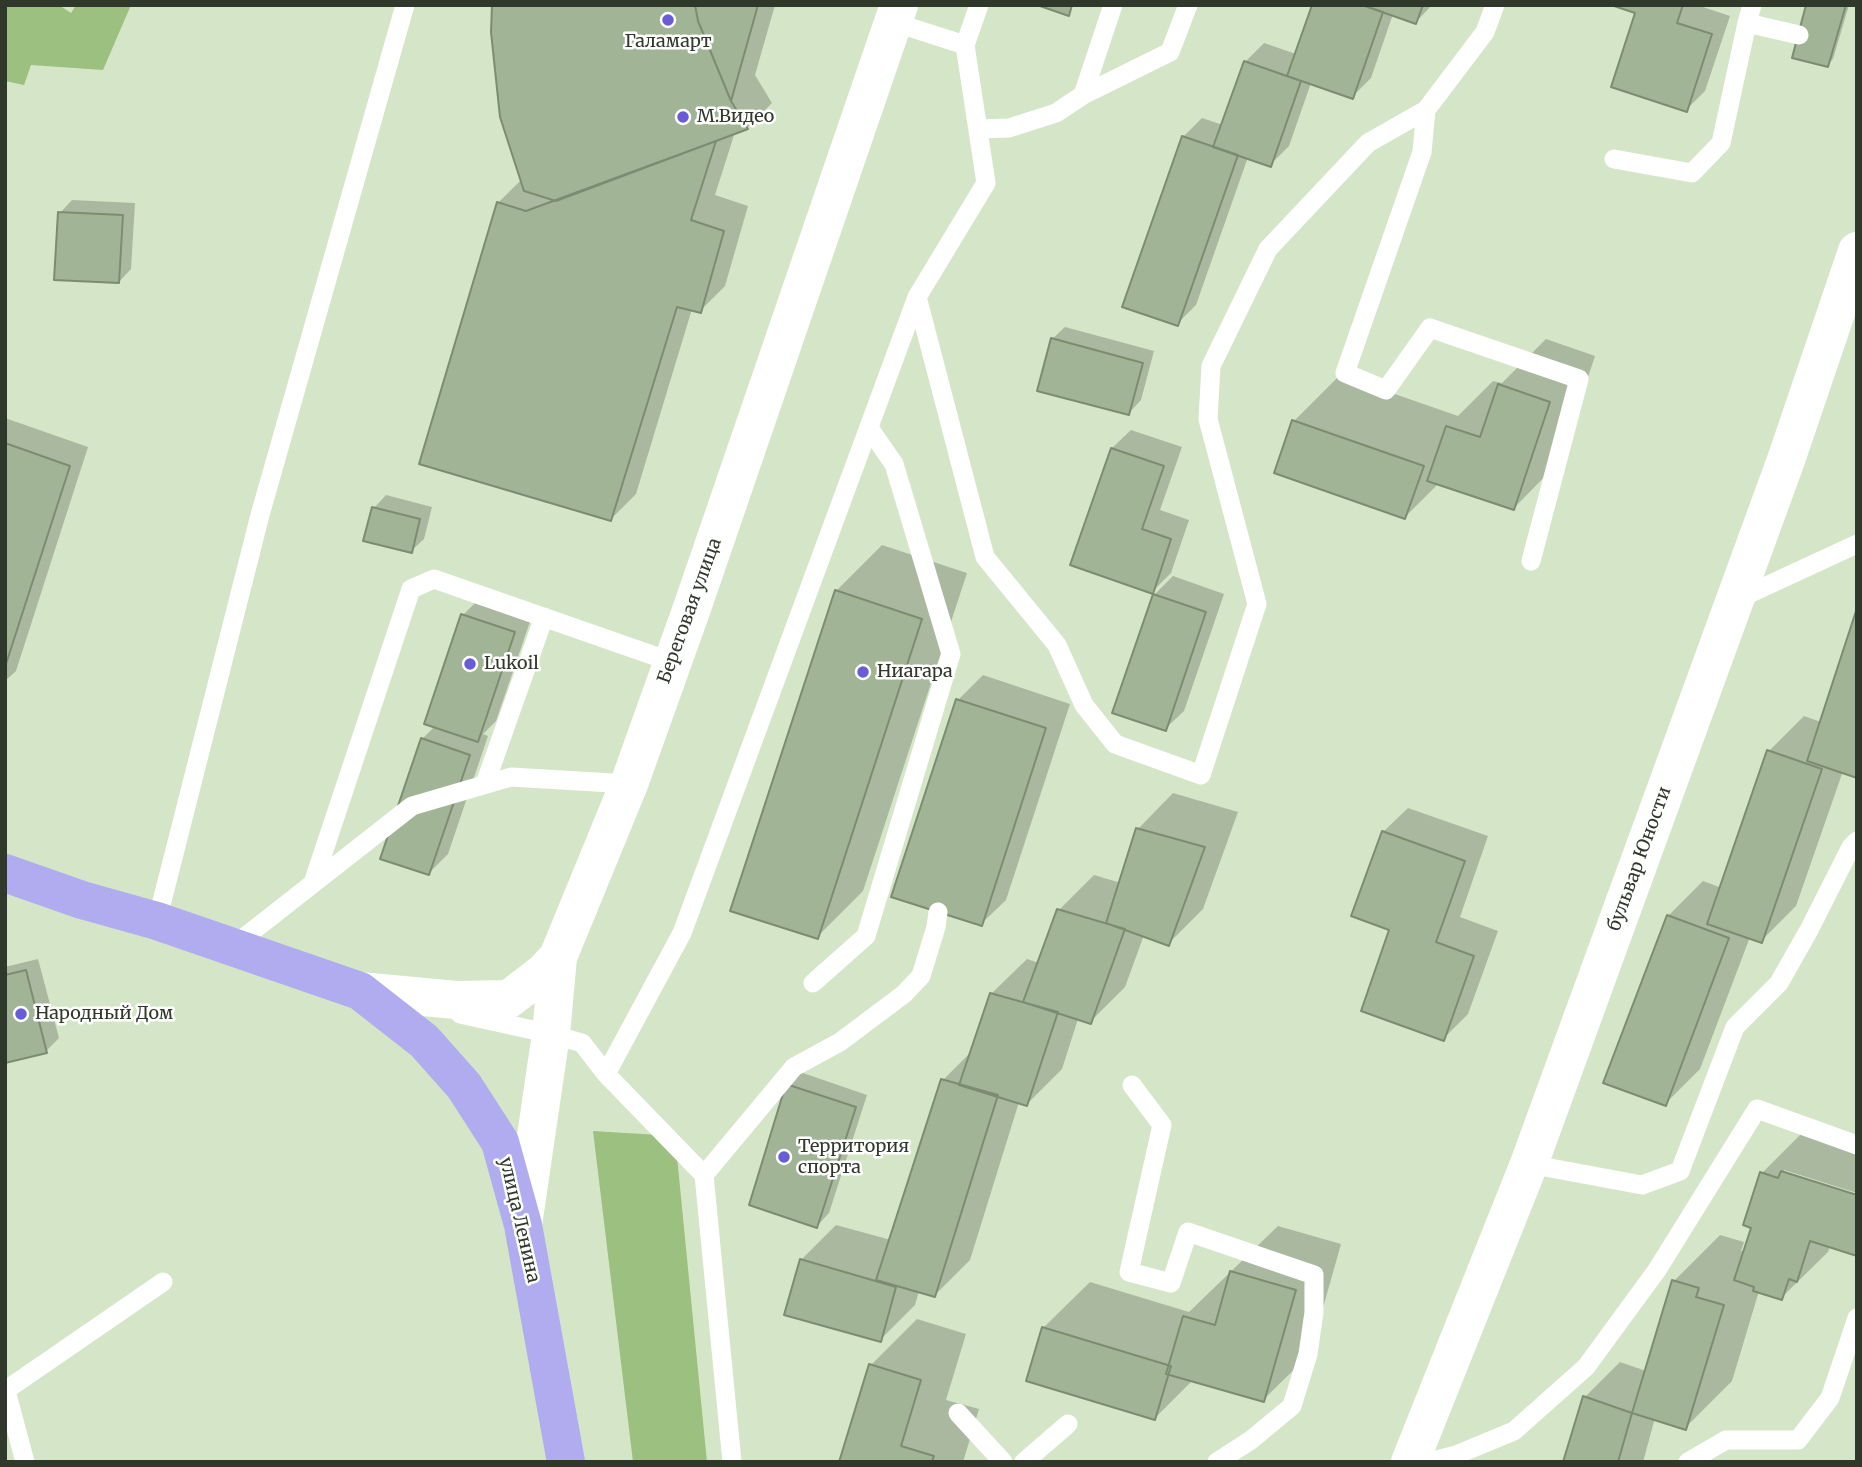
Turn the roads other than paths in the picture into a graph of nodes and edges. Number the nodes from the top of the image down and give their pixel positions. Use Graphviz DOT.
graph roads {
  1 [pos="405,5"];
  2 [pos="978,5"];
  3 [pos="1113,5"];
  4 [pos="1188,5"];
  5 [pos="1495,5"];
  6 [pos="896,14"];
  7 [pos="1750,14"];
  8 [pos="1799,36"];
  9 [pos="965,45"];
  10 [pos="1083,95"];
  11 [pos="1426,110"];
  12 [pos="978,129"];
  13 [pos="1614,159"];
  14 [pos="1857,251"];
  15 [pos="917,298"];
  16 [pos="869,428"];
  17 [pos="1857,544"];
  18 [pos="1531,561"];
  19 [pos="1734,601"];
  20 [pos="544,617"];
  21 [pos="672,662"];
  22 [pos="629,784"];
  23 [pos="485,785"];
  24 [pos="1857,841"];
  25 [pos="5,873"];
  26 [pos="313,883"];
  27 [pos="938,912"];
  28 [pos="158,921"];
  29 [pos="232,947"];
  30 [pos="558,957"];
  31 [pos="813,983"];
  32 [pos="360,991"];
  33 [pos="551,1034"];
  34 [pos="606,1074"];
  35 [pos="1132,1085"];
  36 [pos="1857,1145"];
  37 [pos="1529,1164"];
  38 [pos="704,1175"];
  39 [pos="523,1225"];
  40 [pos="163,1282"];
  41 [pos="1857,1318"];
  42 [pos="6,1388"];
  43 [pos="958,1413"];
  44 [pos="1068,1424"];
  45 [pos="10,1426"];
  46 [pos="25,1462"];
  47 [pos="566,1462"];
  48 [pos="732,1462"];
  49 [pos="1003,1462"];
  50 [pos="1024,1462"];
  51 [pos="1217,1462"];
  52 [pos="1410,1462"];
  53 [pos="1429,1462"];
  54 [pos="1688,1462"];
  1 -- 28 [label="lane"];
  2 -- 9 [label="lane"];
  3 -- 10 [label="lane"];
  4 -- 10 [label="lane"];
  5 -- 11 [label="lane"];
  6 -- 9 [label="lane"];
  6 -- 21 [label="main road, Береговая улица"];
  7 -- 8 [label="lane"];
  7 -- 13 [label="lane"];
  9 -- 12 [label="lane"];
  10 -- 12 [label="lane"];
  11 -- 15 [label="lane"];
  11 -- 18 [label="lane"];
  12 -- 15 [label="lane"];
  14 -- 19 [label="main road, бульвар Юности"];
  15 -- 16 [label="lane"];
  16 -- 31 [label="lane"];
  16 -- 34 [label="lane"];
  17 -- 19 [label="lane"];
  19 -- 37 [label="main road, бульвар Юности"];
  20 -- 21 [label="lane"];
  20 -- 23 [label="lane"];
  20 -- 26 [label="lane"];
  21 -- 22 [label="main road, Береговая улица"];
  22 -- 23 [label="lane"];
  22 -- 30 [label="main road, Береговая улица"];
  23 -- 26 [label="lane"];
  24 -- 37 [label="lane"];
  25 -- 28 [label="main road, улица Ленина"];
  26 -- 29 [label="lane"];
  27 -- 38 [label="lane"];
  28 -- 29 [label="main road, улица Ленина"];
  29 -- 32 [label="main road, улица Ленина"];
  30 -- 32 [label="main road, улица Ленина"];
  30 -- 33 [label="main road, Береговая улица"];
  32 -- 33 [label="lane"];
  32 -- 39 [label="main road, улица Ленина"];
  33 -- 34 [label="lane"];
  33 -- 39 [label="main road, Береговая улица"];
  34 -- 38 [label="lane"];
  35 -- 51 [label="lane"];
  36 -- 53 [label="lane"];
  37 -- 52 [label="main road, бульвар Юности"];
  38 -- 48 [label="lane"];
  39 -- 47 [label="main road, улица Ленина"];
  40 -- 42 [label="lane"];
  41 -- 54 [label="lane"];
  42 -- 45 [label="lane"];
  43 -- 49 [label="lane"];
  44 -- 50 [label="lane"];
  45 -- 46 [label="lane"];
}
